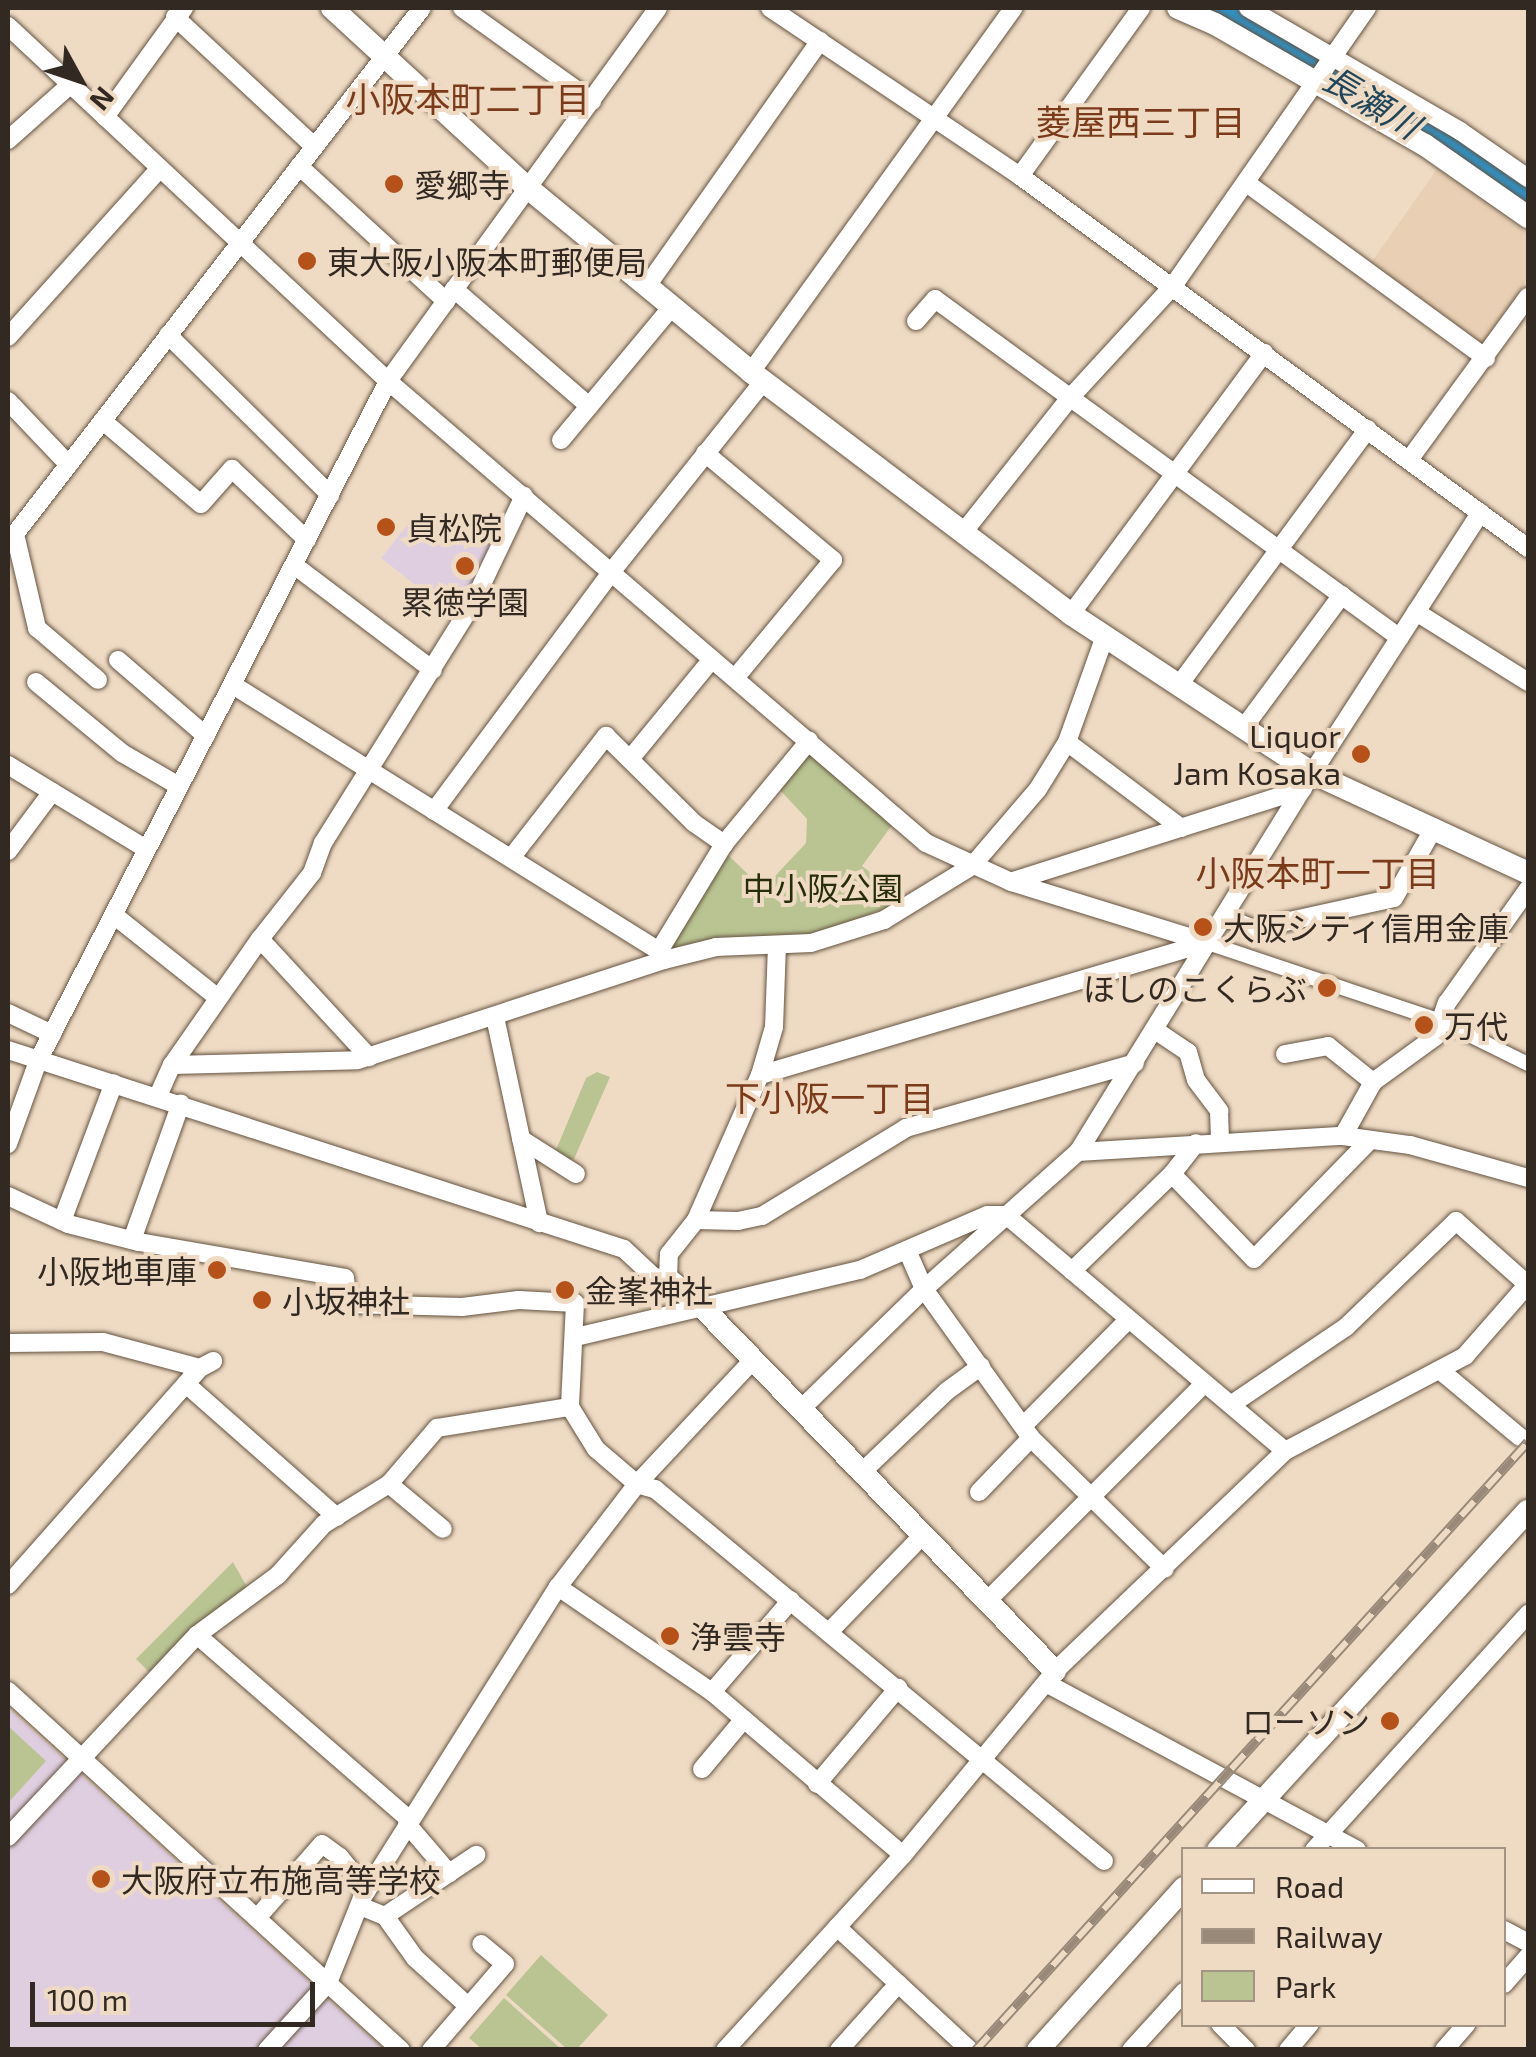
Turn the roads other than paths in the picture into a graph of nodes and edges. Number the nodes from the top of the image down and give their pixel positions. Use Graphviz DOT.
graph roads {
  1 [pos="332,8"];
  2 [pos="422,8"];
  3 [pos="462,8"];
  4 [pos="658,8"];
  5 [pos="770,8"];
  6 [pos="1014,8"];
  7 [pos="1141,8"];
  8 [pos="1178,8"];
  9 [pos="1248,8"];
  10 [pos="1368,8"];
  11 [pos="180,12"];
  12 [pos="8,26"];
  13 [pos="820,41"];
  14 [pos="1334,56"];
  15 [pos="384,58"];
  16 [pos="1315,83"];
  17 [pos="70,85"];
  18 [pos="592,101"];
  19 [pos="104,116"];
  20 [pos="936,116"];
  21 [pos="8,140"];
  22 [pos="314,146"];
  23 [pos="299,166"];
  24 [pos="160,168"];
  25 [pos="1020,176"];
  26 [pos="1528,178"];
  27 [pos="1248,184"];
  28 [pos="528,188"];
  29 [pos="1528,217"];
  30 [pos="240,242"];
  31 [pos="647,286"];
  32 [pos="1173,286"];
  33 [pos="450,295"];
  34 [pos="1528,296"];
  35 [pos="672,307"];
  36 [pos="916,322"];
  37 [pos="168,335"];
  38 [pos="8,336"];
  39 [pos="1264,353"];
  40 [pos="1486,358"];
  41 [pos="757,377"];
  42 [pos="388,381"];
  43 [pos="1069,399"];
  44 [pos="8,401"];
  45 [pos="589,406"];
  46 [pos="103,421"];
  47 [pos="1368,430"];
  48 [pos="561,440"];
  49 [pos="705,453"];
  50 [pos="1410,460"];
  51 [pos="69,466"];
  52 [pos="1176,472"];
  53 [pos="330,494"];
  54 [pos="524,496"];
  55 [pos="1480,513"];
  56 [pos="962,534"];
  57 [pos="11,538"];
  58 [pos="307,540"];
  59 [pos="1280,548"];
  60 [pos="1528,548"];
  61 [pos="294,565"];
  62 [pos="612,571"];
  63 [pos="1342,595"];
  64 [pos="1416,612"];
  65 [pos="1071,614"];
  66 [pos="1105,636"];
  67 [pos="1400,638"];
  68 [pos="118,660"];
  69 [pos="712,660"];
  70 [pos="433,670"];
  71 [pos="735,678"];
  72 [pos="98,680"];
  73 [pos="36,682"];
  74 [pos="1528,682"];
  75 [pos="233,685"];
  76 [pos="1179,686"];
  77 [pos="1245,726"];
  78 [pos="206,736"];
  79 [pos="809,742"];
  80 [pos="1067,742"];
  81 [pos="630,760"];
  82 [pos="8,765"];
  83 [pos="372,770"];
  84 [pos="1308,781"];
  85 [pos="179,786"];
  86 [pos="52,792"];
  87 [pos="434,812"];
  88 [pos="1181,828"];
  89 [pos="1434,828"];
  90 [pos="724,844"];
  91 [pos="146,849"];
  92 [pos="8,852"];
  93 [pos="510,858"];
  94 [pos="972,866"];
  95 [pos="1528,873"];
  96 [pos="1011,882"];
  97 [pos="1528,888"];
  98 [pos="115,916"];
  99 [pos="1224,917"];
  100 [pos="260,939"];
  101 [pos="1208,943"];
  102 [pos="776,946"];
  103 [pos="662,956"];
  104 [pos="218,998"];
  105 [pos="8,1013"];
  106 [pos="495,1018"];
  107 [pos="1441,1021"];
  108 [pos="1155,1030"];
  109 [pos="52,1034"];
  110 [pos="8,1050"];
  111 [pos="1286,1054"];
  112 [pos="369,1056"];
  113 [pos="38,1060"];
  114 [pos="1135,1063"];
  115 [pos="172,1064"];
  116 [pos="1528,1064"];
  117 [pos="760,1075"];
  118 [pos="1373,1082"];
  119 [pos="114,1083"];
  120 [pos="158,1096"];
  121 [pos="181,1103"];
  122 [pos="1342,1136"];
  123 [pos="521,1139"];
  124 [pos="1369,1140"];
  125 [pos="1220,1141"];
  126 [pos="1196,1143"];
  127 [pos="8,1144"];
  128 [pos="1078,1152"];
  129 [pos="576,1174"];
  130 [pos="1172,1174"];
  131 [pos="1528,1178"];
  132 [pos="8,1196"];
  133 [pos="1006,1215"];
  134 [pos="696,1220"];
  135 [pos="62,1222"];
  136 [pos="539,1224"];
  137 [pos="132,1240"];
  138 [pos="907,1250"];
  139 [pos="1072,1271"];
  140 [pos="668,1279"];
  141 [pos="1528,1284"];
  142 [pos="924,1289"];
  143 [pos="702,1307"];
  144 [pos="1128,1320"];
  145 [pos="576,1337"];
  146 [pos="8,1343"];
  147 [pos="752,1360"];
  148 [pos="981,1366"];
  149 [pos="1441,1371"];
  150 [pos="186,1384"];
  151 [pos="1203,1384"];
  152 [pos="1232,1404"];
  153 [pos="570,1407"];
  154 [pos="801,1409"];
  155 [pos="1028,1432"];
  156 [pos="1520,1437"];
  157 [pos="1285,1451"];
  158 [pos="862,1472"];
  159 [pos="389,1484"];
  160 [pos="637,1484"];
  161 [pos="979,1492"];
  162 [pos="1092,1497"];
  163 [pos="1528,1511"];
  164 [pos="337,1517"];
  165 [pos="443,1529"];
  166 [pos="923,1535"];
  167 [pos="1165,1569"];
  168 [pos="8,1585"];
  169 [pos="558,1587"];
  170 [pos="791,1600"];
  171 [pos="987,1601"];
  172 [pos="1528,1614"];
  173 [pos="830,1632"];
  174 [pos="197,1635"];
  175 [pos="1051,1677"];
  176 [pos="898,1688"];
  177 [pos="8,1691"];
  178 [pos="712,1692"];
  179 [pos="744,1719"];
  180 [pos="81,1757"];
  181 [pos="984,1758"];
  182 [pos="702,1769"];
  183 [pos="818,1784"];
  184 [pos="1265,1798"];
  185 [pos="408,1822"];
  186 [pos="1329,1834"];
  187 [pos="8,1837"];
  188 [pos="1221,1847"];
  189 [pos="1317,1847"];
  190 [pos="1351,1847"];
  191 [pos="476,1855"];
  192 [pos="903,1855"];
  193 [pos="1104,1862"];
  194 [pos="450,1874"];
  195 [pos="1181,1891"];
  196 [pos="363,1899"];
  197 [pos="385,1916"];
  198 [pos="257,1918"];
  199 [pos="837,1927"];
  200 [pos="1506,1931"];
  201 [pos="1528,1943"];
  202 [pos="480,1944"];
  203 [pos="1528,1956"];
  204 [pos="1506,1982"];
  205 [pos="328,1983"];
  206 [pos="898,1984"];
  207 [pos="1181,1995"];
  208 [pos="468,2006"];
  209 [pos="1223,2027"];
  210 [pos="1307,2027"];
  211 [pos="1464,2027"];
  212 [pos="267,2050"];
  213 [pos="401,2050"];
  214 [pos="431,2050"];
  215 [pos="724,2050"];
  216 [pos="839,2050"];
  217 [pos="970,2050"];
  218 [pos="1038,2050"];
  219 [pos="1131,2050"];
  220 [pos="1246,2050"];
  221 [pos="1288,2050"];
  222 [pos="1444,2050"];
  1 -- 15 [label="street"];
  2 -- 15 [label="street"];
  3 -- 18 [label="street"];
  4 -- 18 [label="street"];
  5 -- 13 [label="street"];
  6 -- 20 [label="street"];
  7 -- 25 [label="street"];
  8 -- 16 [label="street"];
  9 -- 14 [label="street"];
  10 -- 14 [label="street"];
  11 -- 19 [label="street"];
  11 -- 22 [label="street"];
  12 -- 17 [label="street"];
  13 -- 20 [label="street"];
  13 -- 31 [label="street"];
  14 -- 16 [label="street"];
  14 -- 26 [label="street"];
  15 -- 22 [label="street"];
  15 -- 28 [label="street"];
  16 -- 27 [label="street"];
  16 -- 29 [label="street"];
  17 -- 19 [label="street"];
  17 -- 21 [label="street"];
  18 -- 28 [label="street"];
  19 -- 24 [label="street"];
  20 -- 25 [label="street"];
  20 -- 41 [label="street"];
  22 -- 23 [label="street"];
  23 -- 30 [label="street"];
  23 -- 33 [label="street"];
  24 -- 30 [label="street"];
  24 -- 38 [label="street"];
  25 -- 32 [label="street"];
  27 -- 32 [label="street"];
  27 -- 40 [label="street"];
  28 -- 31 [label="street"];
  28 -- 33 [label="street"];
  30 -- 37 [label="street"];
  30 -- 42 [label="street"];
  31 -- 35 [label="street"];
  32 -- 39 [label="street"];
  32 -- 43 [label="street"];
  33 -- 42 [label="street"];
  33 -- 45 [label="street"];
  34 -- 40 [label="street"];
  35 -- 41 [label="street"];
  35 -- 45 [label="street"];
  36 -- 43 [label="street"];
  37 -- 46 [label="street"];
  37 -- 53 [label="street"];
  39 -- 47 [label="street"];
  39 -- 52 [label="street"];
  40 -- 50 [label="street"];
  41 -- 49 [label="street"];
  41 -- 56 [label="street"];
  42 -- 53 [label="street"];
  42 -- 54 [label="street"];
  43 -- 52 [label="street"];
  43 -- 56 [label="street"];
  44 -- 51 [label="street"];
  45 -- 48 [label="street"];
  46 -- 51 [label="street"];
  46 -- 58 [label="street"];
  47 -- 50 [label="street"];
  47 -- 59 [label="street"];
  49 -- 62 [label="street"];
  49 -- 71 [label="street"];
  50 -- 55 [label="street"];
  51 -- 57 [label="street"];
  52 -- 59 [label="street"];
  52 -- 65 [label="street"];
  53 -- 58 [label="street"];
  54 -- 62 [label="street"];
  54 -- 70 [label="street"];
  55 -- 60 [label="street"];
  55 -- 64 [label="street"];
  56 -- 65 [label="street"];
  57 -- 72 [label="street"];
  58 -- 61 [label="street"];
  59 -- 63 [label="street"];
  59 -- 76 [label="street"];
  61 -- 70 [label="street"];
  61 -- 75 [label="street"];
  62 -- 69 [label="street"];
  62 -- 87 [label="street"];
  63 -- 67 [label="street"];
  63 -- 77 [label="street"];
  64 -- 67 [label="street"];
  64 -- 74 [label="street"];
  65 -- 66 [label="street"];
  66 -- 76 [label="street"];
  66 -- 80 [label="street"];
  67 -- 84 [label="street"];
  68 -- 78 [label="street"];
  69 -- 71 [label="street"];
  69 -- 81 [label="street"];
  70 -- 83 [label="street"];
  71 -- 79 [label="street"];
  73 -- 85 [label="street"];
  75 -- 78 [label="street"];
  75 -- 83 [label="street"];
  76 -- 77 [label="street"];
  77 -- 84 [label="street"];
  78 -- 85 [label="street"];
  79 -- 90 [label="street"];
  79 -- 94 [label="street"];
  80 -- 88 [label="street"];
  80 -- 94 [label="street"];
  81 -- 90 [label="street"];
  81 -- 93 [label="street"];
  82 -- 86 [label="street"];
  83 -- 87 [label="street"];
  83 -- 100 [label="street"];
  84 -- 88 [label="street"];
  84 -- 89 [label="street"];
  84 -- 99 [label="street"];
  85 -- 91 [label="street"];
  86 -- 91 [label="street"];
  86 -- 92 [label="street"];
  87 -- 93 [label="street"];
  88 -- 96 [label="street"];
  89 -- 95 [label="street"];
  89 -- 99 [label="street"];
  90 -- 103 [label="street"];
  91 -- 98 [label="street"];
  93 -- 103 [label="street"];
  94 -- 96 [label="street"];
  94 -- 102 [label="street"];
  96 -- 101 [label="street"];
  97 -- 107 [label="street"];
  98 -- 104 [label="street"];
  98 -- 109 [label="street"];
  99 -- 101 [label="street"];
  100 -- 104 [label="street"];
  100 -- 112 [label="street"];
  101 -- 107 [label="street"];
  101 -- 108 [label="street"];
  101 -- 117 [label="street"];
  102 -- 103 [label="street"];
  102 -- 117 [label="street"];
  103 -- 106 [label="street"];
  104 -- 115 [label="street"];
  105 -- 109 [label="street"];
  106 -- 112 [label="street"];
  106 -- 123 [label="street"];
  107 -- 116 [label="street"];
  107 -- 118 [label="street"];
  108 -- 114 [label="street"];
  108 -- 125 [label="street"];
  109 -- 113 [label="street"];
  110 -- 113 [label="street"];
  111 -- 118 [label="street"];
  112 -- 115 [label="street"];
  113 -- 119 [label="street"];
  113 -- 127 [label="street"];
  114 -- 128 [label="street"];
  114 -- 134 [label="street"];
  115 -- 120 [label="street"];
  117 -- 134 [label="street"];
  118 -- 122 [label="street"];
  119 -- 120 [label="street"];
  119 -- 135 [label="street"];
  120 -- 121 [label="street"];
  121 -- 136 [label="street"];
  121 -- 137 [label="street"];
  122 -- 124 [label="street"];
  122 -- 125 [label="street"];
  123 -- 129 [label="street"];
  123 -- 136 [label="street"];
  124 -- 130 [label="street"];
  124 -- 131 [label="street"];
  125 -- 126 [label="street"];
  126 -- 128 [label="street"];
  126 -- 130 [label="street"];
  128 -- 133 [label="street"];
  130 -- 139 [label="street"];
  132 -- 135 [label="street"];
  133 -- 138 [label="street"];
  133 -- 139 [label="street"];
  133 -- 142 [label="street"];
  134 -- 140 [label="street"];
  135 -- 137 [label="street"];
  136 -- 140 [label="street"];
  137 -- 145 [label="street"];
  138 -- 142 [label="street"];
  138 -- 143 [label="street"];
  139 -- 144 [label="street"];
  140 -- 143 [label="street"];
  141 -- 149 [label="street"];
  141 -- 152 [label="street"];
  142 -- 148 [label="street"];
  142 -- 154 [label="street"];
  143 -- 145 [label="street"];
  143 -- 147 [label="street"];
  144 -- 151 [label="street"];
  144 -- 155 [label="street"];
  145 -- 153 [label="street"];
  146 -- 150 [label="street"];
  147 -- 154 [label="street"];
  147 -- 160 [label="street"];
  148 -- 155 [label="street"];
  148 -- 158 [label="street"];
  149 -- 156 [label="street"];
  149 -- 157 [label="street"];
  150 -- 164 [label="street"];
  150 -- 168 [label="street"];
  151 -- 152 [label="street"];
  151 -- 162 [label="street"];
  152 -- 157 [label="street"];
  153 -- 159 [label="street"];
  153 -- 160 [label="street"];
  154 -- 158 [label="street"];
  155 -- 161 [label="street"];
  155 -- 162 [label="street"];
  157 -- 167 [label="street"];
  158 -- 166 [label="street"];
  159 -- 164 [label="street"];
  159 -- 165 [label="street"];
  160 -- 169 [label="street"];
  160 -- 170 [label="street"];
  162 -- 167 [label="street"];
  162 -- 171 [label="street"];
  163 -- 184 [label="street"];
  164 -- 174 [label="street"];
  166 -- 171 [label="street"];
  166 -- 173 [label="street"];
  167 -- 175 [label="street"];
  169 -- 178 [label="street"];
  169 -- 185 [label="street"];
  170 -- 173 [label="street"];
  170 -- 178 [label="street"];
  171 -- 175 [label="street"];
  172 -- 186 [label="street"];
  173 -- 176 [label="street"];
  174 -- 180 [label="street"];
  174 -- 185 [label="street"];
  175 -- 181 [label="street"];
  175 -- 184 [label="street"];
  176 -- 181 [label="street"];
  176 -- 183 [label="street"];
  177 -- 180 [label="street"];
  178 -- 179 [label="street"];
  179 -- 182 [label="street"];
  179 -- 183 [label="street"];
  180 -- 187 [label="street"];
  180 -- 198 [label="street"];
  181 -- 192 [label="street"];
  181 -- 193 [label="street"];
  183 -- 192 [label="street"];
  184 -- 186 [label="street"];
  184 -- 188 [label="street"];
  185 -- 194 [label="street"];
  185 -- 196 [label="street"];
  186 -- 189 [label="street"];
  186 -- 190 [label="street"];
  191 -- 194 [label="street"];
  192 -- 199 [label="street"];
  194 -- 197 [label="street"];
  195 -- 218 [label="street"];
  196 -- 197 [label="street"];
  196 -- 198 [label="street"];
  196 -- 205 [label="street"];
  197 -- 208 [label="street"];
  198 -- 205 [label="street"];
  199 -- 206 [label="street"];
  199 -- 215 [label="street"];
  200 -- 201 [label="street"];
  202 -- 208 [label="street"];
  203 -- 204 [label="street"];
  205 -- 212 [label="street"];
  205 -- 213 [label="street"];
  206 -- 216 [label="street"];
  206 -- 217 [label="street"];
  207 -- 219 [label="street"];
  208 -- 214 [label="street"];
  209 -- 220 [label="street"];
  210 -- 221 [label="street"];
  211 -- 222 [label="street"];
}
